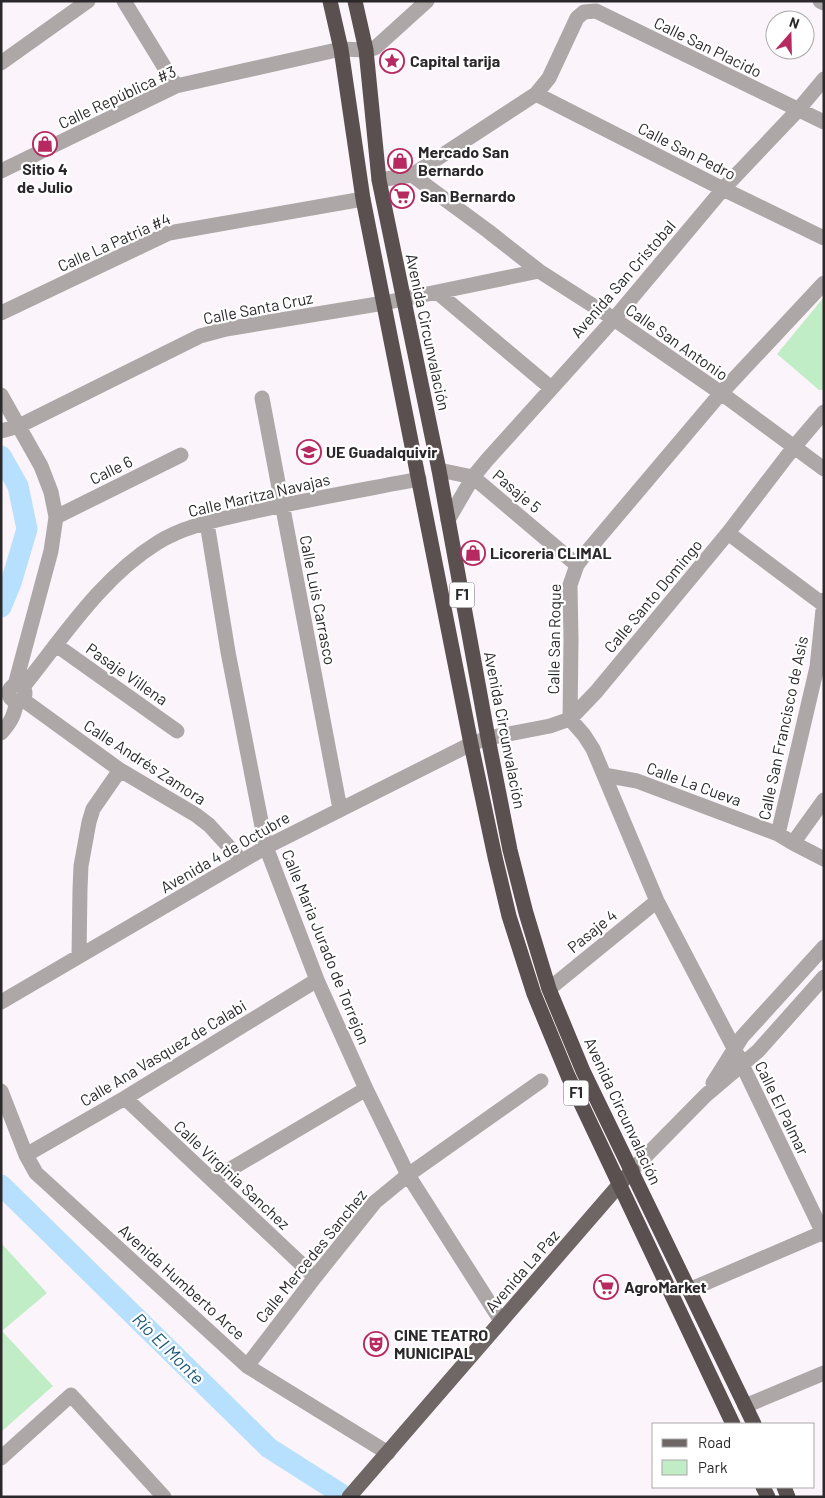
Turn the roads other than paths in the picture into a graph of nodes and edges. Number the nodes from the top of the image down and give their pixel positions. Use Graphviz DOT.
graph roads {
  1 [pos="88,1"];
  2 [pos="124,1"];
  3 [pos="330,1"];
  4 [pos="356,1"];
  5 [pos="427,1"];
  6 [pos="820,1"];
  7 [pos="824,3"];
  8 [pos="341,49"];
  9 [pos="366,50"];
  10 [pos="1,63"];
  11 [pos="824,78"];
  12 [pos="176,86"];
  13 [pos="536,94"];
  14 [pos="798,110"];
  15 [pos="824,122"];
  16 [pos="1,171"];
  17 [pos="412,175"];
  18 [pos="379,180"];
  19 [pos="723,189"];
  20 [pos="364,199"];
  21 [pos="824,238"];
  22 [pos="539,271"];
  23 [pos="824,282"];
  24 [pos="437,292"];
  25 [pos="403,300"];
  26 [pos="384,303"];
  27 [pos="1,313"];
  28 [pos="614,319"];
  29 [pos="551,388"];
  30 [pos="721,393"];
  31 [pos="1,395"];
  32 [pos="262,398"];
  33 [pos="824,412"];
  34 [pos="19,426"];
  35 [pos="1,431"];
  36 [pos="794,447"];
  37 [pos="181,455"];
  38 [pos="824,469"];
  39 [pos="439,470"];
  40 [pos="473,477"];
  41 [pos="419,479"];
  42 [pos="282,505"];
  43 [pos="56,517"];
  44 [pos="448,520"];
  45 [pos="207,523"];
  46 [pos="728,533"];
  47 [pos="577,565"];
  48 [pos="823,603"];
  49 [pos="56,645"];
  50 [pos="14,692"];
  51 [pos="570,719"];
  52 [pos="177,731"];
  53 [pos="1,733"];
  54 [pos="488,738"];
  55 [pos="471,744"];
  56 [pos="120,770"];
  57 [pos="604,775"];
  58 [pos="824,800"];
  59 [pos="340,809"];
  60 [pos="778,834"];
  61 [pos="793,843"];
  62 [pos="266,847"];
  63 [pos="824,859"];
  64 [pos="242,861"];
  65 [pos="656,901"];
  66 [pos="824,947"];
  67 [pos="79,956"];
  68 [pos="824,977"];
  69 [pos="317,980"];
  70 [pos="549,989"];
  71 [pos="1,1002"];
  72 [pos="735,1050"];
  73 [pos="742,1065"];
  74 [pos="541,1081"];
  75 [pos="366,1089"];
  76 [pos="1,1091"];
  77 [pos="706,1095"];
  78 [pos="126,1098"];
  79 [pos="26,1155"];
  80 [pos="632,1170"];
  81 [pos="408,1175"];
  82 [pos="212,1180"];
  83 [pos="619,1185"];
  84 [pos="823,1233"];
  85 [pos="315,1277"];
  86 [pos="689,1290"];
  87 [pos="501,1321"];
  88 [pos="247,1366"];
  89 [pos="824,1373"];
  90 [pos="745,1406"];
  91 [pos="733,1423"];
  92 [pos="754,1423"];
  93 [pos="388,1452"];
  94 [pos="1,1458"];
  95 [pos="162,1496"];
  96 [pos="349,1497"];
  1 -- 10 [label="street"];
  2 -- 12 [label="street"];
  3 -- 8 [label="highway, F1"];
  4 -- 9 [label="highway, Avenida Circunvalación / F1"];
  5 -- 9 [label="street"];
  6 -- 7 [label="street"];
  8 -- 9 [label="street, Calle República #3"];
  8 -- 12 [label="street, Calle República #3"];
  8 -- 20 [label="highway, F1"];
  9 -- 18 [label="highway, Avenida Circunvalación / F1"];
  11 -- 14 [label="street, Avenida San Cristobal"];
  12 -- 16 [label="street, Calle República #3"];
  13 -- 14 [label="street, Calle San Placido"];
  13 -- 17 [label="street, Calle San Placido"];
  13 -- 19 [label="street, Calle San Pedro"];
  14 -- 15 [label="street, Calle San Placido"];
  14 -- 19 [label="street, Avenida San Cristobal"];
  17 -- 18 [label="street, Calle San Placido"];
  17 -- 22 [label="street, Calle San Antonio"];
  18 -- 25 [label="highway, Avenida Circunvalación / F1"];
  19 -- 21 [label="street, Calle San Pedro"];
  19 -- 28 [label="street, Avenida San Cristobal"];
  20 -- 26 [label="highway, F1"];
  20 -- 27 [label="street, Calle La Patria #4"];
  22 -- 24 [label="street, Calle Santa Cruz"];
  22 -- 28 [label="street, Calle San Antonio"];
  23 -- 30 [label="street, Calle San Roque"];
  24 -- 25 [label="street, Calle Santa Cruz"];
  24 -- 29 [label="street"];
  25 -- 26 [label="street, Calle Santa Cruz"];
  25 -- 39 [label="highway, Avenida Circunvalación / F1"];
  26 -- 34 [label="street, Calle Santa Cruz"];
  26 -- 41 [label="highway, F1"];
  28 -- 29 [label="street, Avenida San Cristobal"];
  28 -- 30 [label="street, Calle San Antonio"];
  29 -- 40 [label="street, Avenida San Cristobal"];
  30 -- 36 [label="street, Calle San Antonio"];
  30 -- 47 [label="street, Calle San Roque"];
  31 -- 34 [label="street"];
  32 -- 42 [label="street, Calle Luis Carrasco"];
  33 -- 36 [label="street, Calle Santo Domingo"];
  34 -- 35 [label="street, Calle Santa Cruz"];
  34 -- 43 [label="street"];
  36 -- 38 [label="street, Calle San Antonio"];
  36 -- 46 [label="street, Calle Santo Domingo"];
  37 -- 43 [label="street, Calle 6"];
  39 -- 40 [label="street"];
  39 -- 44 [label="highway, Avenida Circunvalación / F1"];
  40 -- 44 [label="street, Pasaje 5"];
  40 -- 47 [label="street, Pasaje 5"];
  41 -- 42 [label="street, Calle Maritza Navajas"];
  41 -- 55 [label="highway, F1"];
  42 -- 45 [label="street, Calle Maritza Navajas"];
  42 -- 59 [label="street, Calle Luis Carrasco"];
  43 -- 50 [label="street"];
  44 -- 54 [label="highway, Avenida Circunvalación / F1"];
  45 -- 49 [label="street, Calle Maritza Navajas"];
  45 -- 62 [label="street, Calle Maria Jurado de Torrejon"];
  46 -- 48 [label="street"];
  46 -- 51 [label="street, Calle Santo Domingo"];
  47 -- 51 [label="street, Calle San Roque"];
  48 -- 60 [label="street, Calle San Francisco de Asis"];
  49 -- 50 [label="street, Calle Maritza Navajas"];
  49 -- 52 [label="street, Pasaje Villena"];
  50 -- 53 [label="street"];
  50 -- 56 [label="street, Calle Andrés Zamora"];
  51 -- 54 [label="street, Calle Santo Domingo"];
  51 -- 57 [label="street"];
  54 -- 55 [label="street, Calle Santo Domingo"];
  54 -- 70 [label="highway, Avenida Circunvalación / F1"];
  55 -- 59 [label="street, Avenida 4 de Octubre"];
  55 -- 83 [label="highway, F1"];
  56 -- 64 [label="street, Calle Andrés Zamora"];
  56 -- 67 [label="street"];
  57 -- 60 [label="street, Calle La Cueva"];
  57 -- 65 [label="street"];
  58 -- 61 [label="street"];
  59 -- 62 [label="street, Avenida 4 de Octubre"];
  60 -- 61 [label="street, Calle La Cueva"];
  61 -- 63 [label="street, Calle La Cueva"];
  62 -- 64 [label="street, Avenida 4 de Octubre"];
  62 -- 69 [label="street, Calle Maria Jurado de Torrejon"];
  64 -- 67 [label="street, Avenida 4 de Octubre"];
  65 -- 70 [label="street, Pasaje 4"];
  65 -- 72 [label="street"];
  66 -- 72 [label="street, Avenida La Paz"];
  67 -- 71 [label="street, Avenida 4 de Octubre"];
  68 -- 73 [label="street, Avenida La Paz"];
  69 -- 75 [label="street, Calle Maria Jurado de Torrejon"];
  69 -- 78 [label="street, Calle Ana Vasquez de Calabi"];
  70 -- 80 [label="highway, Avenida Circunvalación / F1"];
  72 -- 73 [label="street, Calle El Palmar"];
  72 -- 77 [label="street, Avenida La Paz"];
  73 -- 77 [label="street, Avenida La Paz"];
  73 -- 84 [label="street, Calle El Palmar"];
  74 -- 81 [label="street, Calle Mercedes Sanchez"];
  75 -- 81 [label="street, Calle Maria Jurado de Torrejon"];
  75 -- 82 [label="street"];
  76 -- 79 [label="street, Avenida Humberto Arce"];
  77 -- 80 [label="street, Avenida La Paz"];
  78 -- 79 [label="street, Calle Ana Vasquez de Calabi"];
  78 -- 82 [label="street, Calle Virginia Sanchez"];
  79 -- 88 [label="street, Avenida Humberto Arce"];
  80 -- 83 [label="main road, Avenida La Paz"];
  80 -- 86 [label="highway, Avenida Circunvalación / F1"];
  81 -- 85 [label="street, Calle Mercedes Sanchez"];
  81 -- 87 [label="street, Calle Maria Jurado de Torrejon"];
  82 -- 85 [label="street, Calle Virginia Sanchez"];
  83 -- 87 [label="main road, Avenida La Paz"];
  83 -- 91 [label="highway, F1"];
  84 -- 86 [label="street"];
  85 -- 88 [label="street, Calle Mercedes Sanchez"];
  86 -- 90 [label="highway, Avenida Circunvalación / F1"];
  87 -- 93 [label="main road, Avenida La Paz"];
  88 -- 93 [label="street, Avenida Humberto Arce"];
  89 -- 90 [label="street"];
  90 -- 92 [label="highway, Avenida Circunvalación / F1"];
  93 -- 96 [label="main road, Avenida La Paz"];
  94 -- 95 [label="street"];
}
